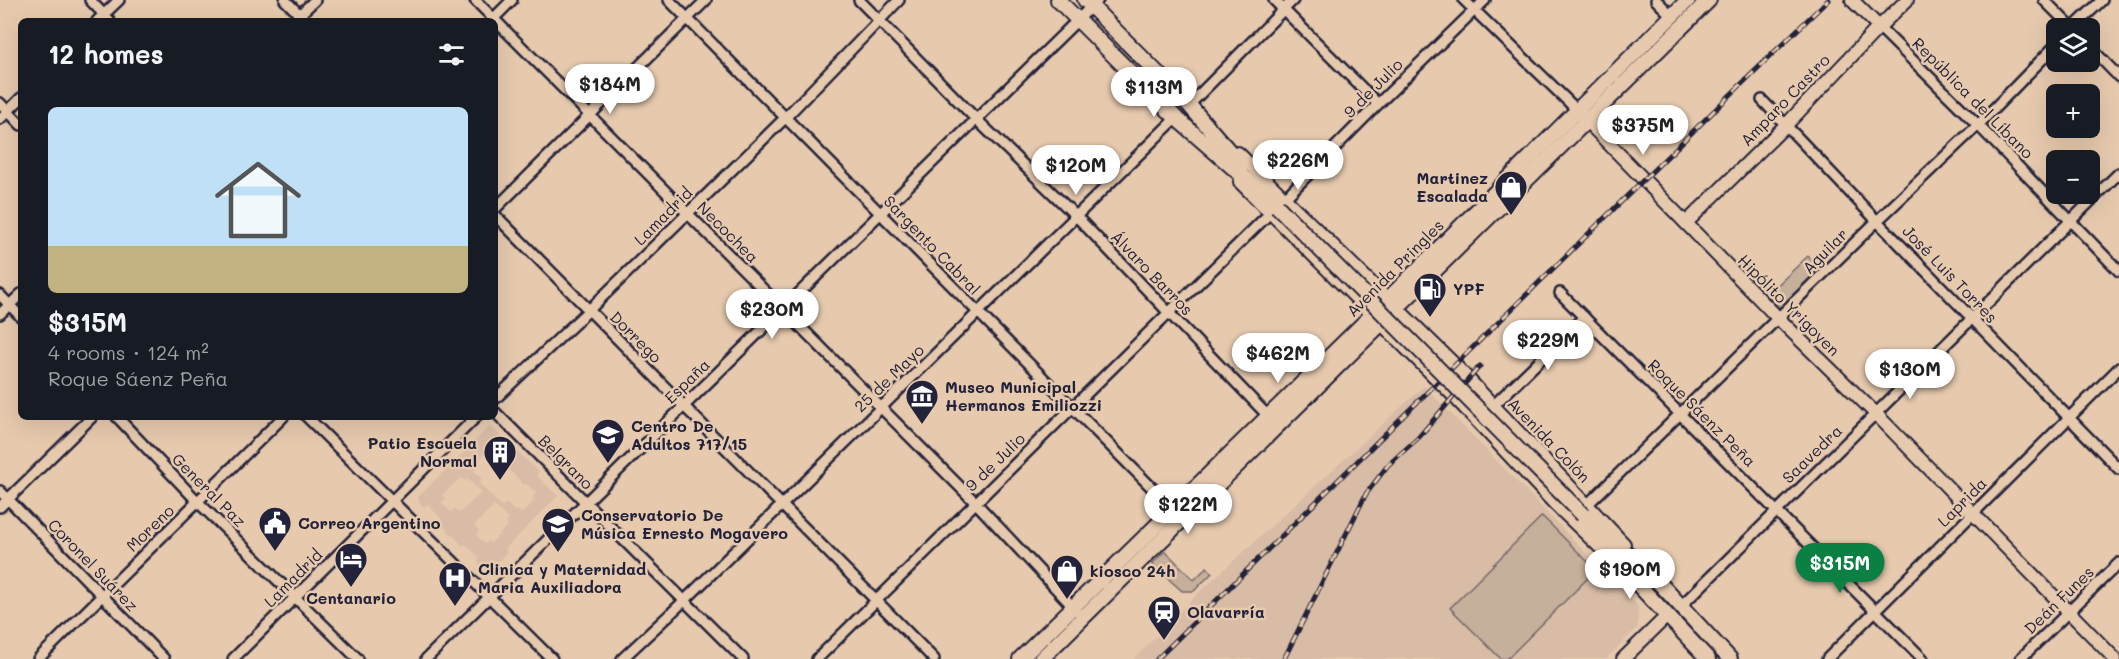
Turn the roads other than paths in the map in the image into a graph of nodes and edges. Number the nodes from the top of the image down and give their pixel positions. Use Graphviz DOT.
graph roads {
  1 [pos="90,0"];
  2 [pos="118,0"];
  3 [pos="285,0"];
  4 [pos="315,0"];
  5 [pos="475,0"];
  6 [pos="512,0"];
  7 [pos="669,0"];
  8 [pos="706,0"];
  9 [pos="859,0"];
  10 [pos="899,0"];
  11 [pos="1058,0"];
  12 [pos="1274,0"];
  13 [pos="1293,0"];
  14 [pos="1464,0"];
  15 [pos="1485,0"];
  16 [pos="1656,0"];
  17 [pos="1688,0"];
  18 [pos="1709,0"];
  19 [pos="1852,0"];
  20 [pos="1907,0"];
  21 [pos="2044,0"];
  22 [pos="2102,0"];
  23 [pos="1092,2"];
  24 [pos="1283,9"];
  25 [pos="1474,10"];
  26 [pos="1672,16"];
  27 [pos="103,18"];
  28 [pos="105,18"];
  29 [pos="299,18"];
  30 [pos="301,18"];
  31 [pos="490,18"];
  32 [pos="494,18"];
  33 [pos="687,18"];
  34 [pos="2062,18"];
  35 [pos="2083,18"];
  36 [pos="1077,19"];
  37 [pos="878,21"];
  38 [pos="498,26"];
  39 [pos="1879,27"];
  40 [pos="2046,55"];
  41 [pos="2100,57"];
  42 [pos="2119,77"];
  43 [pos="1762,100"];
  44 [pos="18,101"];
  45 [pos="0,104"];
  46 [pos="1378,104"];
  47 [pos="1189,105"];
  48 [pos="8,111"];
  49 [pos="591,115"];
  50 [pos="1583,116"];
  51 [pos="785,118"];
  52 [pos="976,118"];
  53 [pos="1176,118"];
  54 [pos="0,119"];
  55 [pos="18,122"];
  56 [pos="1787,124"];
  57 [pos="1978,124"];
  58 [pos="2119,173"];
  59 [pos="1277,206"];
  60 [pos="498,207"];
  61 [pos="687,212"];
  62 [pos="881,214"];
  63 [pos="1076,216"];
  64 [pos="498,218"];
  65 [pos="1877,221"];
  66 [pos="2071,222"];
  67 [pos="1686,223"];
  68 [pos="2119,271"];
  69 [pos="1560,293"];
  70 [pos="0,295"];
  71 [pos="18,297"];
  72 [pos="1392,304"];
  73 [pos="10,305"];
  74 [pos="589,310"];
  75 [pos="784,310"];
  76 [pos="1168,312"];
  77 [pos="977,313"];
  78 [pos="0,314"];
  79 [pos="18,314"];
  80 [pos="1584,317"];
  81 [pos="1778,318"];
  82 [pos="1377,319"];
  83 [pos="1973,319"];
  84 [pos="2119,368"];
  85 [pos="498,396"];
  86 [pos="683,405"];
  87 [pos="1493,406"];
  88 [pos="880,408"];
  89 [pos="1073,409"];
  90 [pos="1680,413"];
  91 [pos="1876,414"];
  92 [pos="498,415"];
  93 [pos="1268,416"];
  94 [pos="2069,419"];
  95 [pos="89,420"];
  96 [pos="120,420"];
  97 [pos="280,420"];
  98 [pos="310,420"];
  99 [pos="473,420"];
  100 [pos="2119,469"];
  101 [pos="0,491"];
  102 [pos="8,499"];
  103 [pos="392,501"];
  104 [pos="198,502"];
  105 [pos="585,502"];
  106 [pos="975,502"];
  107 [pos="782,504"];
  108 [pos="0,507"];
  109 [pos="1585,509"];
  110 [pos="1174,510"];
  111 [pos="1777,510"];
  112 [pos="1972,513"];
  113 [pos="2119,563"];
  114 [pos="1628,574"];
  115 [pos="101,596"];
  116 [pos="296,597"];
  117 [pos="489,597"];
  118 [pos="876,600"];
  119 [pos="684,601"];
  120 [pos="1073,606"];
  121 [pos="1681,606"];
  122 [pos="1875,610"];
  123 [pos="2069,613"];
  124 [pos="1667,616"];
  125 [pos="1083,617"];
  126 [pos="38,659"];
  127 [pos="164,659"];
  128 [pos="233,659"];
  129 [pos="358,659"];
  130 [pos="426,659"];
  131 [pos="552,659"];
  132 [pos="622,659"];
  133 [pos="743,659"];
  134 [pos="817,659"];
  135 [pos="934,659"];
  136 [pos="1020,659"];
  137 [pos="1041,659"];
  138 [pos="1623,659"];
  139 [pos="1708,659"];
  140 [pos="1730,659"];
  141 [pos="1827,659"];
  142 [pos="1923,659"];
  143 [pos="2020,659"];
  144 [pos="2115,659"];
  1 -- 27 [label="street"];
  2 -- 28 [label="street"];
  3 -- 29 [label="street"];
  4 -- 30 [label="street"];
  5 -- 31 [label="street, Necochea"];
  6 -- 32 [label="street"];
  7 -- 33 [label="street, Sargento Cabral"];
  8 -- 33 [label="street"];
  9 -- 37 [label="street, Álvaro Barros"];
  10 -- 37 [label="street, Lamadrid"];
  11 -- 36 [label="main road, Avenida Colón"];
  12 -- 24 [label="street"];
  13 -- 24 [label="street"];
  14 -- 25 [label="street, Hipólito Yrigoyen"];
  15 -- 25 [label="street, 9 de Julio"];
  16 -- 26 [label="street"];
  17 -- 26 [label="main road, Avenida Pringles"];
  18 -- 50 [label="main road, Avenida Pringles"];
  19 -- 39 [label="street, República del Líbano"];
  20 -- 39 [label="street, Amparo Castro"];
  21 -- 34 [label="street"];
  22 -- 35 [label="street"];
  23 -- 36 [label="street, España"];
  23 -- 47 [label="main road, Avenida Colón"];
  24 -- 46 [label="street"];
  24 -- 47 [label="street"];
  25 -- 46 [label="street, 9 de Julio"];
  25 -- 50 [label="street, Hipólito Yrigoyen"];
  26 -- 50 [label="main road, Avenida Pringles"];
  33 -- 49 [label="street"];
  33 -- 51 [label="street, Sargento Cabral"];
  36 -- 52 [label="street, España"];
  36 -- 53 [label="main road, Avenida Colón"];
  37 -- 51 [label="street, Lamadrid"];
  37 -- 52 [label="street, Álvaro Barros"];
  38 -- 49 [label="street, Necochea"];
  39 -- 56 [label="street, Amparo Castro"];
  39 -- 57 [label="street, República del Líbano"];
  40 -- 57 [label="street, Aguilar"];
  41 -- 42 [label="street"];
  43 -- 56 [label="street, José Luis Torres"];
  44 -- 48 [label="street"];
  45 -- 48 [label="street"];
  46 -- 59 [label="street, 9 de Julio"];
  47 -- 59 [label="main road, Avenida Colón"];
  48 -- 54 [label="street"];
  48 -- 55 [label="street"];
  49 -- 60 [label="street"];
  49 -- 61 [label="street, Necochea"];
  50 -- 67 [label="street, Hipólito Yrigoyen"];
  50 -- 72 [label="main road, Avenida Pringles"];
  51 -- 61 [label="street, Lamadrid"];
  51 -- 62 [label="street, Sargento Cabral"];
  52 -- 62 [label="street, España"];
  52 -- 63 [label="street, Álvaro Barros"];
  53 -- 59 [label="main road, Avenida Colón"];
  53 -- 63 [label="street, 25 de Mayo"];
  56 -- 65 [label="street, José Luis Torres"];
  56 -- 67 [label="street, Amparo Castro"];
  57 -- 65 [label="street, Aguilar"];
  57 -- 66 [label="street, República del Líbano"];
  58 -- 66 [label="street, Saavedra"];
  59 -- 72 [label="street, Avenida Colón"];
  59 -- 76 [label="street, 9 de Julio"];
  59 -- 82 [label="street, Avenida Colón"];
  59 -- 109 [label="main road, Avenida Colón, bridge"];
  61 -- 74 [label="street, Lamadrid"];
  61 -- 75 [label="street, Necochea"];
  62 -- 75 [label="street, España"];
  62 -- 77 [label="street, Sargento Cabral"];
  63 -- 76 [label="street, Álvaro Barros"];
  63 -- 77 [label="street, 25 de Mayo"];
  64 -- 74 [label="street, Dorrego"];
  65 -- 81 [label="street, Aguilar"];
  65 -- 83 [label="street, José Luis Torres"];
  66 -- 68 [label="street, República del Líbano"];
  66 -- 83 [label="street, Saavedra"];
  67 -- 81 [label="street, Hipólito Yrigoyen"];
  69 -- 80 [label="street, Roque Sáenz Peña"];
  70 -- 73 [label="street"];
  71 -- 73 [label="street"];
  72 -- 82 [label="main road, Avenida Pringles"];
  72 -- 87 [label="street, Avenida Colón"];
  73 -- 78 [label="street"];
  73 -- 79 [label="street"];
  74 -- 85 [label="street, Lamadrid"];
  74 -- 86 [label="street, Dorrego"];
  75 -- 86 [label="street, España"];
  75 -- 88 [label="street, Necochea"];
  76 -- 89 [label="street, 9 de Julio"];
  76 -- 93 [label="street, Álvaro Barros"];
  77 -- 88 [label="street, 25 de Mayo"];
  77 -- 89 [label="street, Sargento Cabral"];
  80 -- 87 [label="street"];
  80 -- 90 [label="street, Roque Sáenz Peña"];
  81 -- 90 [label="street, Aguilar"];
  81 -- 91 [label="street, Hipólito Yrigoyen"];
  82 -- 93 [label="main road, Avenida Pringles"];
  82 -- 114 [label="street, Avenida Colón"];
  82 -- 125 [label="main road, Avenida Pringles"];
  83 -- 91 [label="street, Saavedra"];
  83 -- 94 [label="street, José Luis Torres"];
  84 -- 94 [label="street, Laprida"];
  86 -- 105 [label="street, España"];
  86 -- 107 [label="street, Dorrego"];
  87 -- 109 [label="street, Avenida Colón"];
  88 -- 106 [label="street, Necochea"];
  88 -- 107 [label="street, 25 de Mayo"];
  89 -- 106 [label="street, 9 de Julio"];
  89 -- 110 [label="street, Sargento Cabral"];
  90 -- 109 [label="street, Aguilar"];
  90 -- 111 [label="street, Roque Sáenz Peña"];
  91 -- 111 [label="street, Saavedra"];
  91 -- 112 [label="street, Hipólito Yrigoyen"];
  92 -- 105 [label="street, Belgrano"];
  93 -- 110 [label="main road, Avenida Pringles"];
  94 -- 100 [label="street, José Luis Torres"];
  94 -- 112 [label="street, Laprida"];
  95 -- 102 [label="street"];
  96 -- 104 [label="street, General Paz"];
  97 -- 104 [label="street, Moreno"];
  98 -- 103 [label="street"];
  99 -- 103 [label="street, Lamadrid"];
  101 -- 102 [label="street, Coronel Suárez"];
  102 -- 108 [label="street"];
  102 -- 115 [label="street, Coronel Suárez"];
  103 -- 116 [label="street, Lamadrid"];
  103 -- 117 [label="street"];
  104 -- 115 [label="street, Moreno"];
  104 -- 116 [label="street, General Paz"];
  105 -- 117 [label="street, España"];
  105 -- 119 [label="street, Belgrano"];
  106 -- 118 [label="street, 9 de Julio"];
  106 -- 120 [label="street, Necochea"];
  107 -- 118 [label="street, Dorrego"];
  107 -- 119 [label="street, 25 de Mayo"];
  109 -- 114 [label="main road, Avenida Colón"];
  109 -- 121 [label="main road, Avenida Colón"];
  110 -- 120 [label="main road, Avenida Pringles"];
  111 -- 121 [label="street, Saavedra"];
  111 -- 122 [label="street, Roque Sáenz Peña"];
  112 -- 122 [label="street, Laprida"];
  112 -- 123 [label="street, Hipólito Yrigoyen"];
  113 -- 123 [label="street, Deán Funes"];
  114 -- 124 [label="main road, Avenida Colón"];
  115 -- 126 [label="street, Moreno"];
  115 -- 127 [label="street, Coronel Suárez"];
  116 -- 128 [label="street, Lamadrid"];
  116 -- 129 [label="street, General Paz"];
  117 -- 130 [label="street, España"];
  117 -- 131 [label="street"];
  118 -- 134 [label="street, 9 de Julio"];
  118 -- 135 [label="street, Dorrego"];
  119 -- 132 [label="street, 25 de Mayo"];
  119 -- 133 [label="street, Belgrano"];
  120 -- 125 [label="street, Necochea"];
  120 -- 136 [label="main road, Avenida Pringles"];
  121 -- 140 [label="main road, Avenida Colón"];
  122 -- 141 [label="street, Laprida"];
  122 -- 142 [label="street, Roque Sáenz Peña"];
  123 -- 143 [label="street, Deán Funes"];
  123 -- 144 [label="street, Hipólito Yrigoyen"];
  124 -- 138 [label="street"];
  124 -- 139 [label="main road, Avenida Colón"];
  125 -- 137 [label="main road, Avenida Pringles"];
}
